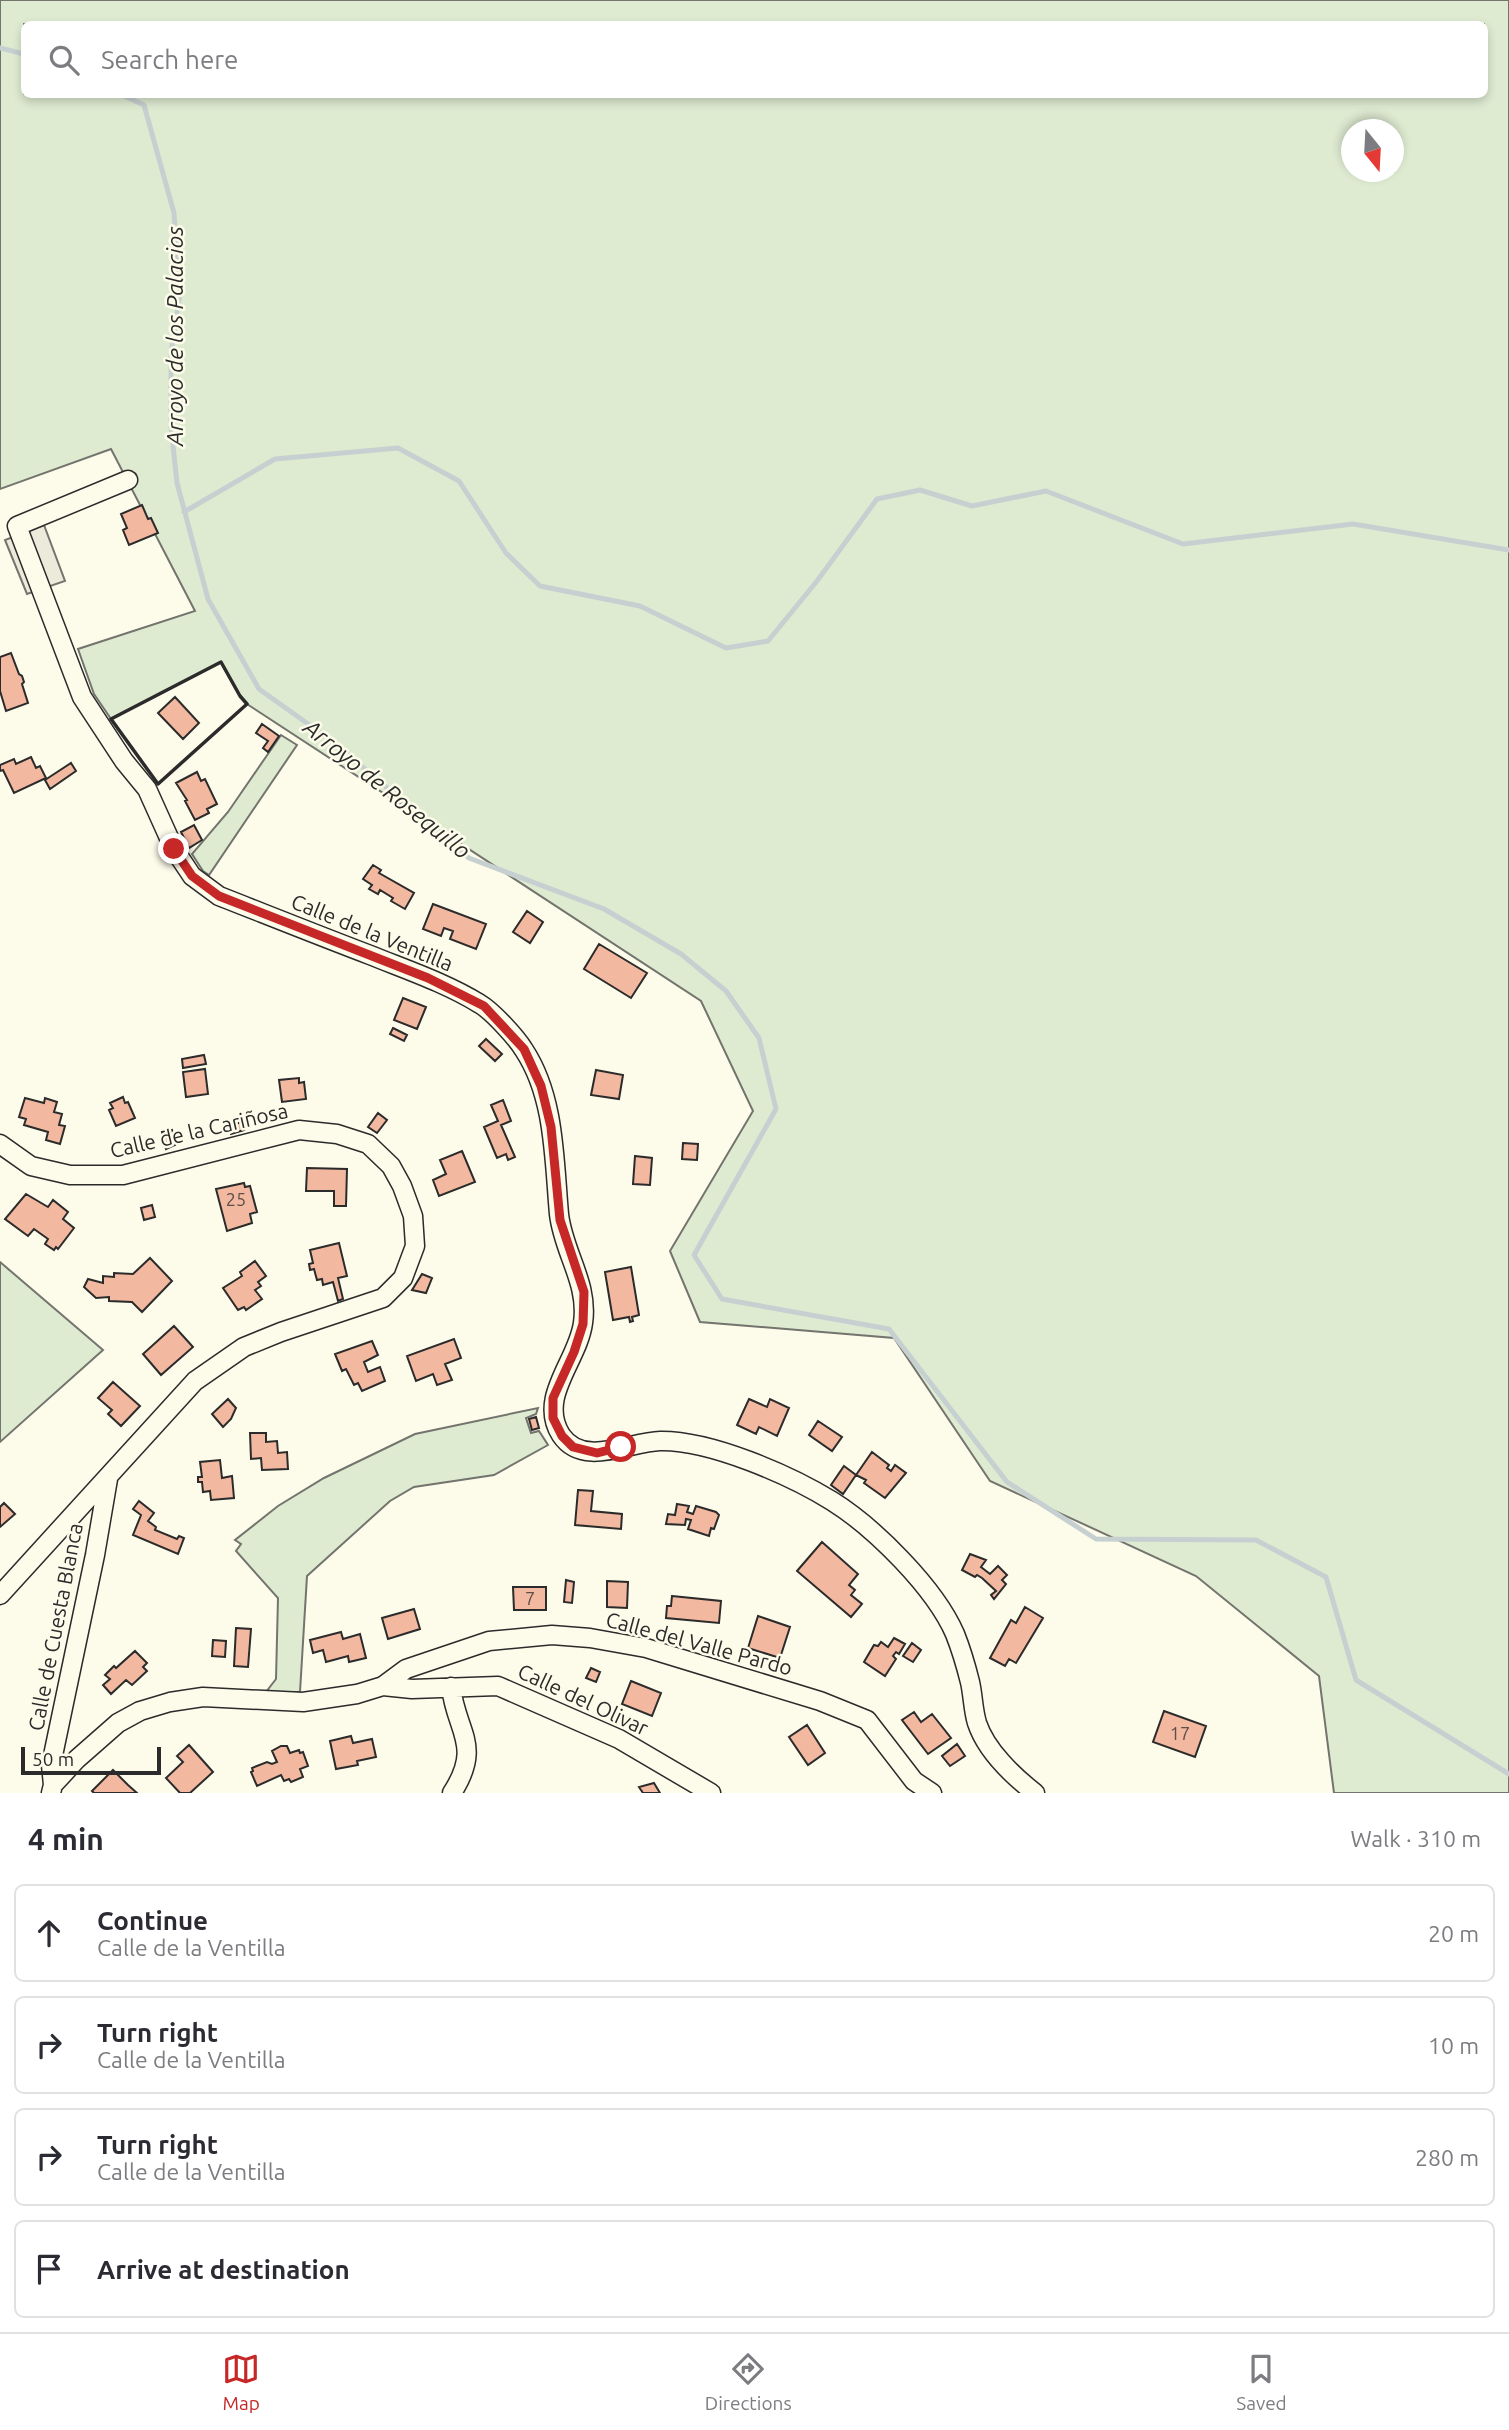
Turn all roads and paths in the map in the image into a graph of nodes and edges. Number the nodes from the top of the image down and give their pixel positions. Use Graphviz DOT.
graph roads {
  1 [pos="128,480"];
  2 [pos="0,1144"];
  3 [pos="108,1478"];
  4 [pos="0,1595"];
  5 [pos="383,1686"];
  6 [pos="451,1687"];
  7 [pos="52,1789"];
  8 [pos="452,1793"];
  9 [pos="711,1793"];
  10 [pos="932,1793"];
  11 [pos="1035,1793"];
  1 -- 11 [label="street, Calle de la Ventilla"];
  2 -- 3 [label="street, Calle de la Cariñosa"];
  3 -- 4 [label="street, Calle de la Cariñosa"];
  3 -- 7 [label="street, Calle de Cuesta Blanca"];
  5 -- 6 [label="street, Calle del Olivar"];
  5 -- 7 [label="street"];
  5 -- 10 [label="street, Calle del Valle Pardo"];
  6 -- 8 [label="street"];
  6 -- 9 [label="street, Calle del Olivar"];
}
